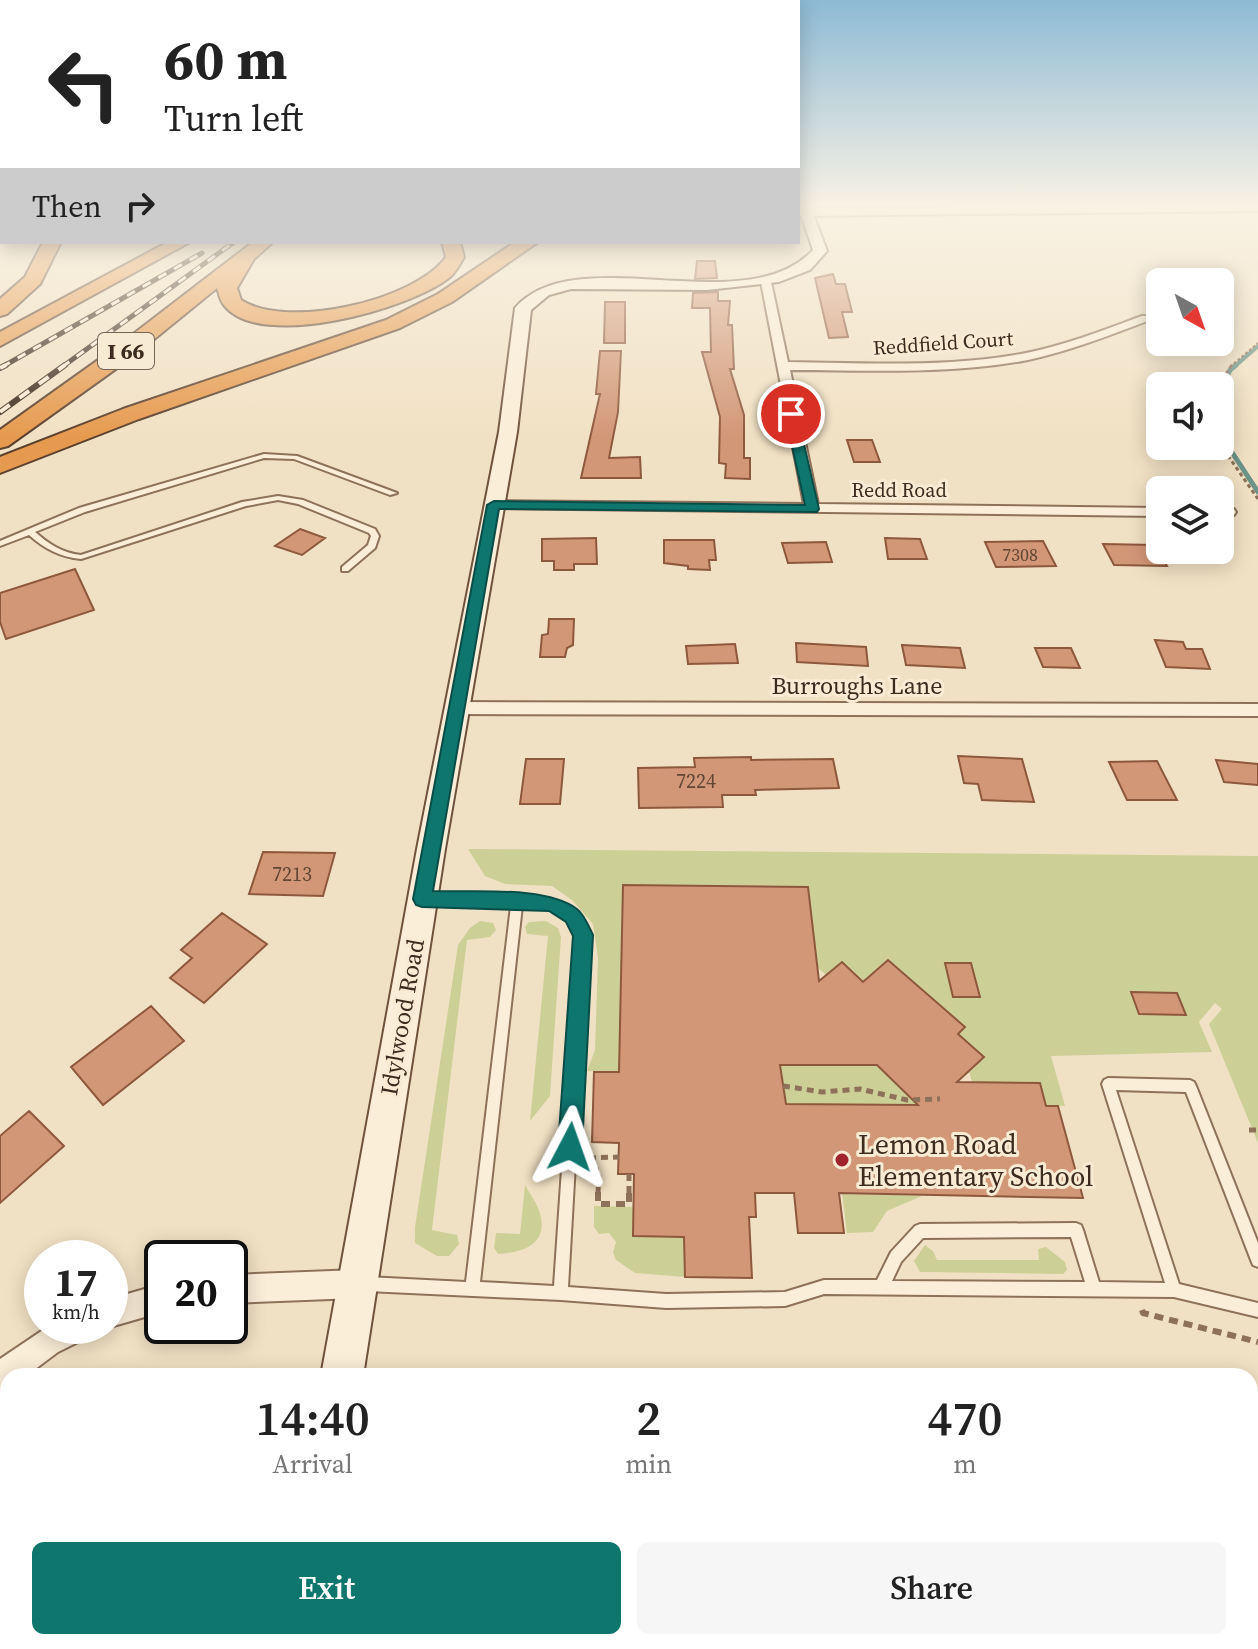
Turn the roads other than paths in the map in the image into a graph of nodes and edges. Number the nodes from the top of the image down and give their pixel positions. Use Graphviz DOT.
graph roads {
  1 [pos="766,282"];
  2 [pos="30,283"];
  3 [pos="105,283"];
  4 [pos="213,283"];
  5 [pos="231,283"];
  6 [pos="426,283"];
  7 [pos="466,283"];
  8 [pos="680,283"];
  9 [pos="0,310"];
  10 [pos="1146,318"];
  11 [pos="0,340"];
  12 [pos="783,366"];
  13 [pos="0,441"];
  14 [pos="0,466"];
  15 [pos="393,493"];
  16 [pos="494,505"];
  17 [pos="812,509"];
  18 [pos="1146,512"];
  19 [pos="29,531"];
  20 [pos="0,544"];
  21 [pos="345,569"];
  22 [pos="456,708"];
  23 [pos="1258,710"];
  24 [pos="422,899"];
  25 [pos="517,902"];
  26 [pos="1258,1260"];
  27 [pos="357,1284"];
  28 [pos="881,1287"];
  29 [pos="248,1288"];
  30 [pos="1094,1288"];
  31 [pos="472,1290"];
  32 [pos="1174,1290"];
  33 [pos="561,1293"];
  34 [pos="1258,1310"];
  35 [pos="45,1344"];
  36 [pos="12,1368"];
  37 [pos="343,1368"];
  1 -- 12 [label="street"];
  2 -- 9 [label="highway"];
  3 -- 11 [label="highway"];
  4 -- 13 [label="highway, I 66"];
  5 -- 6 [label="highway"];
  7 -- 14 [label="highway"];
  8 -- 16 [label="main road, Idylwood Road"];
  10 -- 12 [label="street, Reddfield Court"];
  12 -- 17 [label="street"];
  15 -- 19 [label="lane"];
  16 -- 17 [label="street, Redd Road"];
  16 -- 22 [label="main road, Idylwood Road"];
  17 -- 18 [label="street, Redd Road"];
  19 -- 20 [label="lane"];
  19 -- 21 [label="lane"];
  22 -- 23 [label="street, Burroughs Lane"];
  22 -- 24 [label="main road, Idylwood Road"];
  24 -- 25 [label="lane"];
  24 -- 27 [label="main road, Idylwood Road"];
  25 -- 31 [label="lane"];
  25 -- 33 [label="lane"];
  26 -- 32 [label="lane"];
  27 -- 29 [label="street"];
  27 -- 31 [label="lane"];
  27 -- 37 [label="main road, Idylwood Road"];
  28 -- 30 [label="lane"];
  28 -- 30 [label="lane"];
  28 -- 33 [label="lane"];
  30 -- 32 [label="lane"];
  31 -- 33 [label="lane"];
  32 -- 34 [label="lane"];
  35 -- 36 [label="street"];
}
